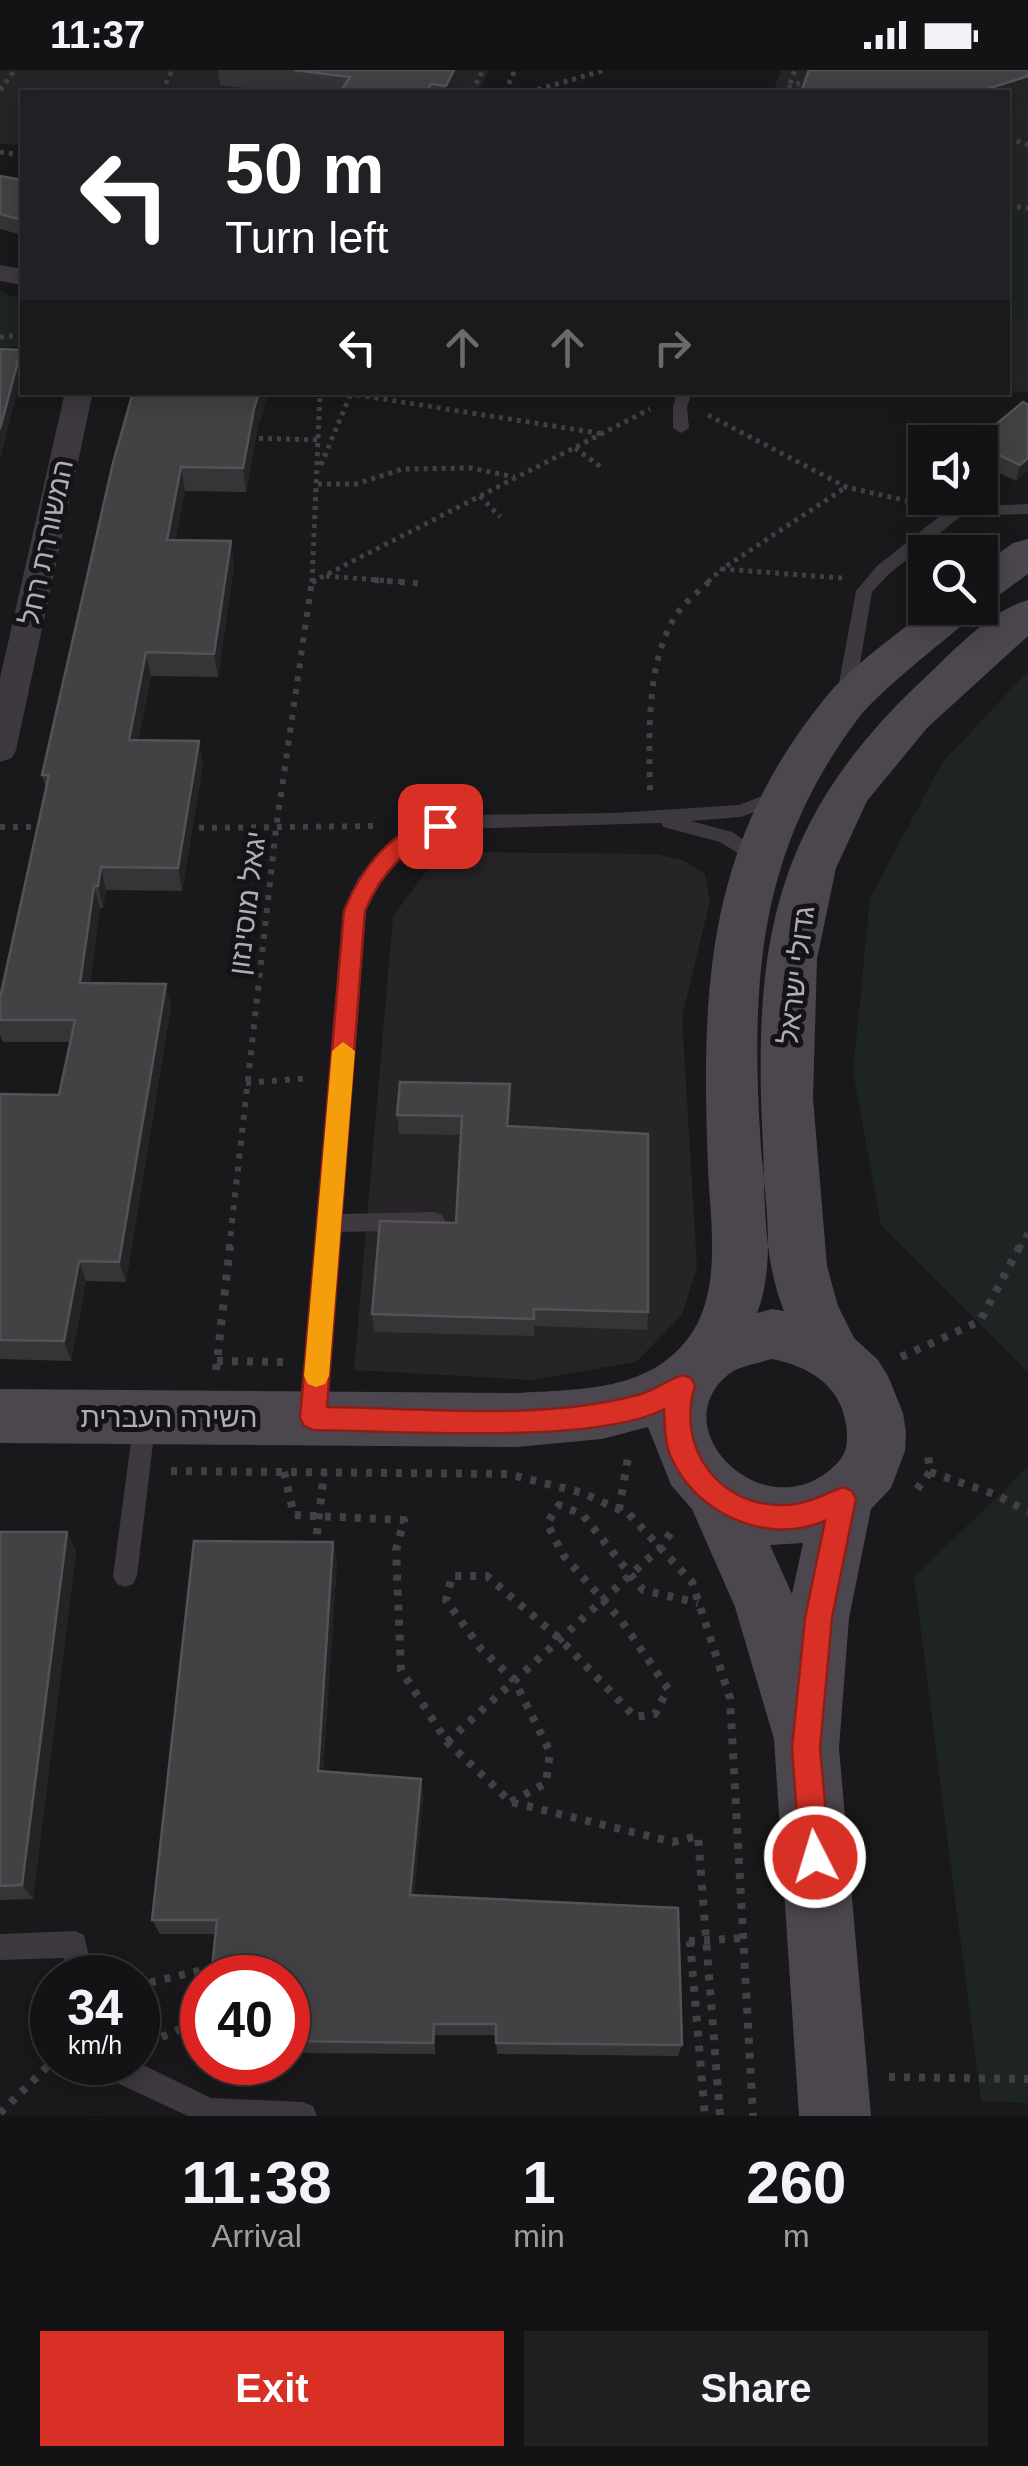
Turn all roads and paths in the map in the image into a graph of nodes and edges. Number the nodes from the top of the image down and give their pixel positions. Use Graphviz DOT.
graph roads {
  1 [pos="14,70"];
  2 [pos="605,70"];
  3 [pos="794,72"];
  4 [pos="0,90"];
  5 [pos="536,90"];
  6 [pos="788,90"];
  7 [pos="78,395"];
  8 [pos="320,395"];
  9 [pos="351,395"];
  10 [pos="357,395"];
  11 [pos="683,397"];
  12 [pos="651,409"];
  13 [pos="681,428"];
  14 [pos="604,434"];
  15 [pos="240,438"];
  16 [pos="318,440"];
  17 [pos="575,448"];
  18 [pos="601,467"];
  19 [pos="319,471"];
  20 [pos="517,478"];
  21 [pos="318,484"];
  22 [pos="846,487"];
  23 [pos="480,496"];
  24 [pos="908,501"];
  25 [pos="1028,509"];
  26 [pos="998,510"];
  27 [pos="953,515"];
  28 [pos="500,517"];
  29 [pos="1028,552"];
  30 [pos="722,569"];
  31 [pos="998,574"];
  32 [pos="323,576"];
  33 [pos="312,582"];
  34 [pos="424,584"];
  35 [pos="864,591"];
  36 [pos="1028,614"];
  37 [pos="935,625"];
  38 [pos="844,706"];
  39 [pos="0,750"];
  40 [pos="786,794"];
  41 [pos="652,818"];
  42 [pos="0,827"];
  43 [pos="47,827"];
  44 [pos="181,828"];
  45 [pos="276,829"];
  46 [pos="420,830"];
  47 [pos="757,858"];
  48 [pos="341,1075"];
  49 [pos="246,1083"];
  50 [pos="436,1221"];
  51 [pos="330,1223"];
  52 [pos="1028,1232"];
  53 [pos="834,1354"];
  54 [pos="902,1357"];
  55 [pos="217,1361"];
  56 [pos="318,1362"];
  57 [pos="698,1368"];
  58 [pos="0,1416"];
  59 [pos="209,1418"];
  60 [pos="517,1420"];
  61 [pos="142,1444"];
  62 [pos="318,1445"];
  63 [pos="284,1472"];
  64 [pos="930,1472"];
  65 [pos="704,1484"];
  66 [pos="843,1499"];
  67 [pos="1028,1512"];
  68 [pos="660,1548"];
  69 [pos="314,1561"];
  70 [pos="630,1575"];
  71 [pos="125,1576"];
  72 [pos="604,1598"];
  73 [pos="699,1604"];
  74 [pos="560,1638"];
  75 [pos="514,1680"];
  76 [pos="447,1742"];
  77 [pos="806,1748"];
  78 [pos="511,1802"];
  79 [pos="743,1938"];
  80 [pos="690,1940"];
  81 [pos="655,1942"];
  82 [pos="0,1946"];
  83 [pos="77,1955"];
  84 [pos="1028,2079"];
  85 [pos="30,2084"];
  86 [pos="152,2085"];
  87 [pos="834,2096"];
  88 [pos="0,2113"];
  89 [pos="257,2115"];
  90 [pos="303,2116"];
  91 [pos="705,2116"];
  92 [pos="720,2116"];
  93 [pos="752,2116"];
  1 -- 4 [label="path"];
  2 -- 5 [label="path"];
  3 -- 6 [label="path"];
  3 -- 6 [label="path"];
  7 -- 39 [label="street, המשוררת רחל"];
  8 -- 16 [label="path, יגאל מוסינזון"];
  9 -- 19 [label="path"];
  10 -- 14 [label="path"];
  11 -- 13 [label="lane"];
  11 -- 22 [label="path"];
  12 -- 14 [label="path"];
  14 -- 17 [label="path"];
  15 -- 16 [label="path"];
  16 -- 19 [label="path, יגאל מוסינזון"];
  17 -- 18 [label="path"];
  17 -- 20 [label="path"];
  19 -- 21 [label="path, יגאל מוסינזון"];
  20 -- 21 [label="path"];
  20 -- 23 [label="path"];
  21 -- 33 [label="path, יגאל מוסינזון"];
  22 -- 24 [label="path"];
  22 -- 30 [label="path"];
  23 -- 28 [label="path"];
  23 -- 32 [label="path"];
  25 -- 26 [label="lane"];
  27 -- 35 [label="lane"];
  29 -- 31 [label="street"];
  30 -- 35 [label="path"];
  30 -- 41 [label="path"];
  32 -- 33 [label="path"];
  32 -- 34 [label="path"];
  33 -- 45 [label="path, יגאל מוסינזון"];
  35 -- 38 [label="lane"];
  36 -- 53 [label="street, גדולי ישראל"];
  37 -- 38 [label="street, גדולי ישראל"];
  38 -- 40 [label="street, גדולי ישראל"];
  40 -- 41 [label="lane"];
  40 -- 47 [label="street, גדולי ישראל"];
  41 -- 46 [label="lane"];
  41 -- 47 [label="lane"];
  42 -- 43 [label="path"];
  44 -- 45 [label="path"];
  45 -- 46 [label="path"];
  45 -- 49 [label="path, יגאל מוסינזון"];
  46 -- 48 [label="lane"];
  47 -- 57 [label="street, גדולי ישראל"];
  48 -- 49 [label="path"];
  48 -- 51 [label="lane"];
  49 -- 55 [label="path, יגאל מוסינזון"];
  50 -- 51 [label="lane"];
  51 -- 56 [label="lane"];
  52 -- 54 [label="path"];
  53 -- 57 [label="street"];
  53 -- 66 [label="street"];
  55 -- 56 [label="path"];
  55 -- 59 [label="path, יגאל מוסינזון"];
  56 -- 62 [label="lane"];
  57 -- 60 [label="street, השירה העברית"];
  57 -- 65 [label="street"];
  58 -- 61 [label="street, השירה העברית"];
  59 -- 61 [label="street, השירה העברית"];
  59 -- 62 [label="street, השירה העברית"];
  60 -- 62 [label="street, השירה העברית"];
  60 -- 65 [label="street, השירה העברית"];
  61 -- 63 [label="path"];
  61 -- 71 [label="lane"];
  62 -- 63 [label="path"];
  62 -- 68 [label="path"];
  62 -- 69 [label="path"];
  63 -- 76 [label="path"];
  64 -- 67 [label="path"];
  65 -- 66 [label="street"];
  65 -- 68 [label="path"];
  65 -- 77 [label="street"];
  66 -- 77 [label="street"];
  68 -- 70 [label="path"];
  68 -- 73 [label="path"];
  70 -- 72 [label="path"];
  70 -- 72 [label="path"];
  70 -- 73 [label="path"];
  72 -- 74 [label="path"];
  72 -- 74 [label="path"];
  73 -- 79 [label="path"];
  74 -- 75 [label="path"];
  74 -- 75 [label="path"];
  75 -- 76 [label="path"];
  75 -- 78 [label="path"];
  76 -- 78 [label="path"];
  77 -- 87 [label="street"];
  78 -- 92 [label="path"];
  79 -- 80 [label="path"];
  79 -- 93 [label="path"];
  80 -- 81 [label="path"];
  80 -- 91 [label="path"];
  82 -- 83 [label="lane"];
  84 -- 87 [label="path"];
  85 -- 88 [label="path"];
  86 -- 89 [label="lane"];
  89 -- 90 [label="lane"];
}
